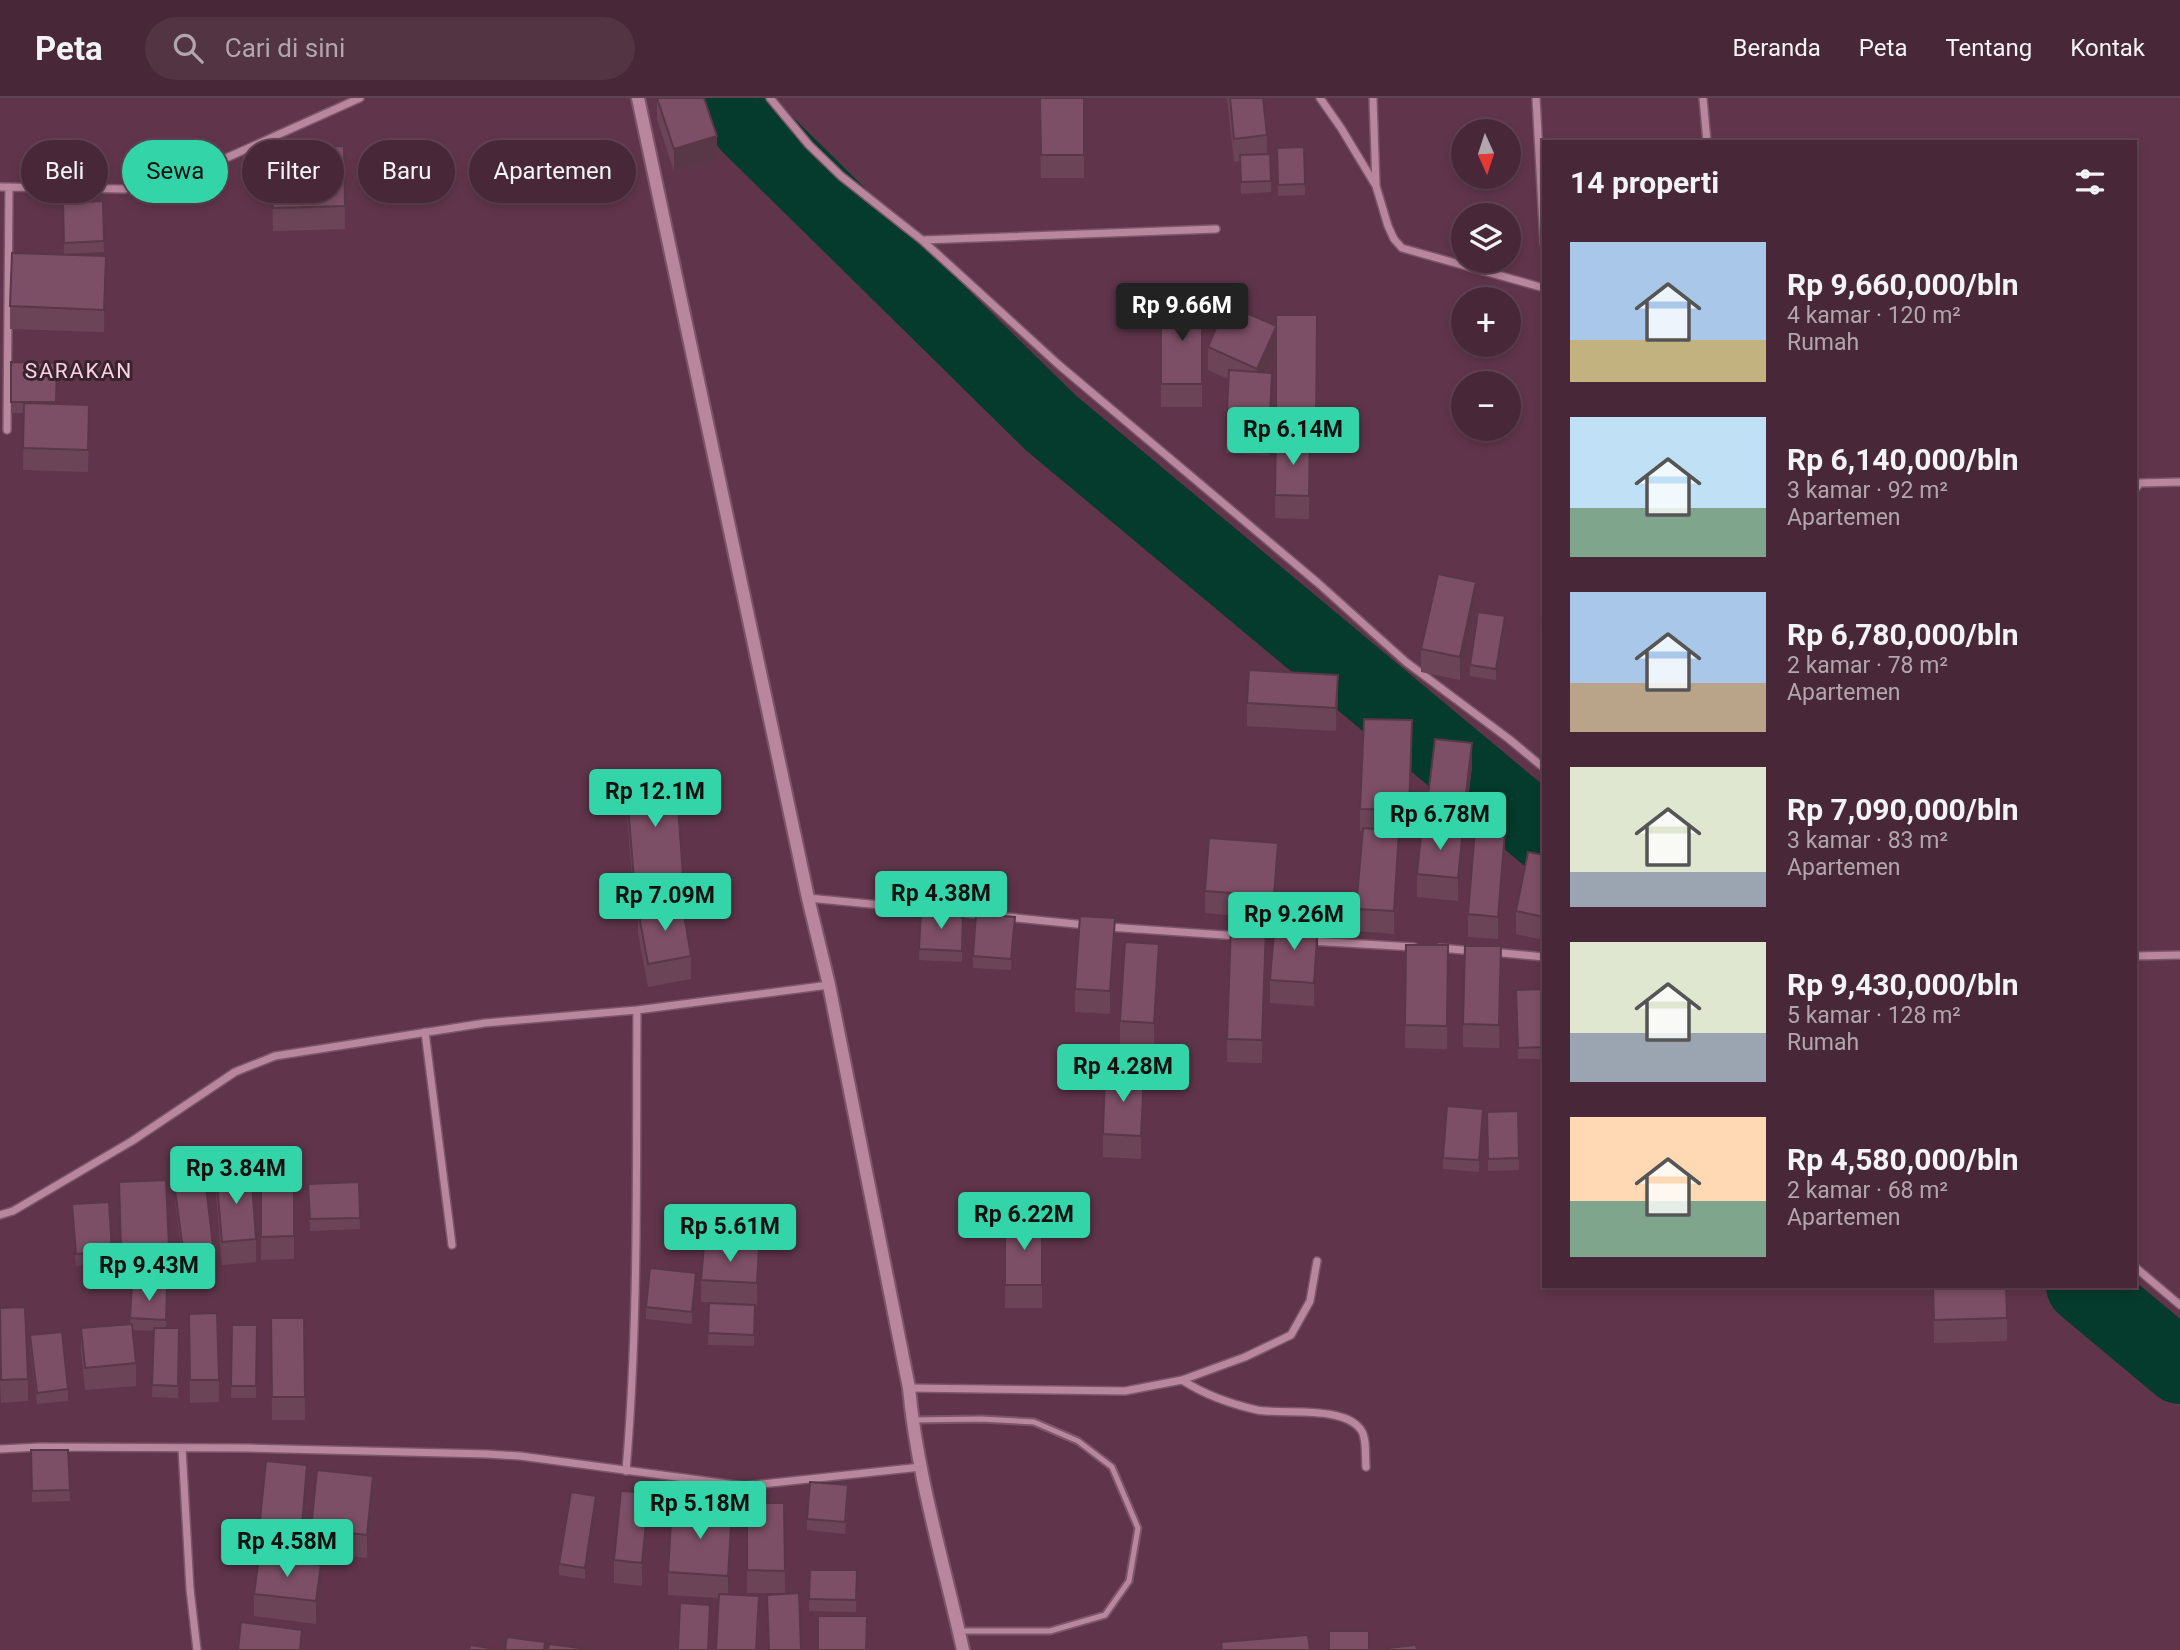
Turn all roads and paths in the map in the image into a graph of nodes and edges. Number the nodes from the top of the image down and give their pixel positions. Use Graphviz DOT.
graph roads {
  1 [pos="360,98"];
  2 [pos="638,98"];
  3 [pos="770,98"];
  4 [pos="1320,98"];
  5 [pos="1374,98"];
  6 [pos="1536,98"];
  7 [pos="1703,98"];
  8 [pos="1707,140"];
  9 [pos="1376,186"];
  10 [pos="4,187"];
  11 [pos="1542,207"];
  12 [pos="1216,229"];
  13 [pos="922,240"];
  14 [pos="1542,287"];
  15 [pos="7,430"];
  16 [pos="2180,482"];
  17 [pos="2137,487"];
  18 [pos="1542,766"];
  19 [pos="808,898"];
  20 [pos="1243,936"];
  21 [pos="1297,940"];
  22 [pos="1419,947"];
  23 [pos="1433,948"];
  24 [pos="2180,955"];
  25 [pos="2137,956"];
  26 [pos="1542,957"];
  27 [pos="829,985"];
  28 [pos="637,1010"];
  29 [pos="425,1032"];
  30 [pos="0,1216"];
  31 [pos="452,1245"];
  32 [pos="1317,1261"];
  33 [pos="2137,1269"];
  34 [pos="2180,1305"];
  35 [pos="1182,1380"];
  36 [pos="909,1388"];
  37 [pos="912,1420"];
  38 [pos="182,1448"];
  39 [pos="0,1449"];
  40 [pos="921,1467"];
  41 [pos="1366,1467"];
  42 [pos="626,1471"];
  43 [pos="959,1631"];
  44 [pos="197,1650"];
  45 [pos="963,1650"];
  1 -- 10 [label="street"];
  2 -- 19 [label="street"];
  3 -- 13 [label="street"];
  4 -- 9 [label="street"];
  5 -- 9 [label="street"];
  6 -- 11 [label="street"];
  7 -- 8 [label="street"];
  9 -- 14 [label="street"];
  10 -- 15 [label="street"];
  12 -- 13 [label="street"];
  13 -- 18 [label="street"];
  16 -- 17 [label="street"];
  19 -- 20 [label="street"];
  19 -- 27 [label="street"];
  21 -- 22 [label="street"];
  23 -- 26 [label="street"];
  24 -- 25 [label="street"];
  27 -- 28 [label="street"];
  27 -- 36 [label="street"];
  28 -- 29 [label="street"];
  28 -- 42 [label="street"];
  29 -- 30 [label="street"];
  29 -- 31 [label="street"];
  32 -- 35 [label="street"];
  33 -- 34 [label="street"];
  35 -- 36 [label="street"];
  35 -- 41 [label="street"];
  36 -- 37 [label="street"];
  37 -- 40 [label="street"];
  37 -- 43 [label="lane"];
  38 -- 39 [label="street"];
  38 -- 42 [label="street"];
  38 -- 44 [label="street"];
  40 -- 42 [label="street"];
  40 -- 43 [label="street"];
  43 -- 45 [label="street"];
}
